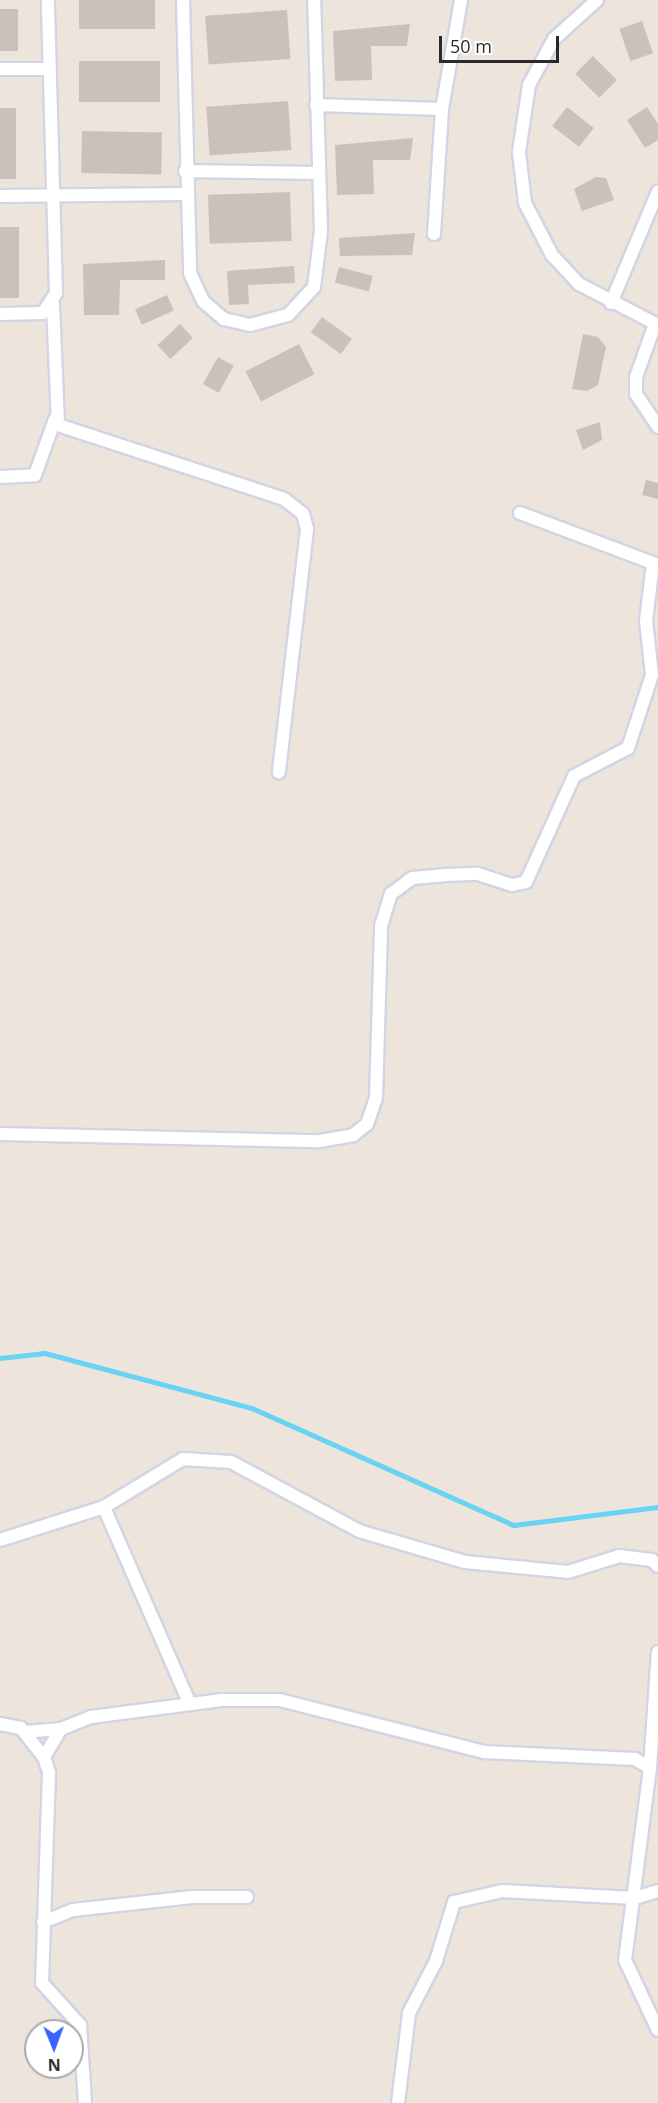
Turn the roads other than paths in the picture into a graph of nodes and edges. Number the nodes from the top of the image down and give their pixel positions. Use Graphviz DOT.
graph roads {
  1 [pos="48,0"];
  2 [pos="183,0"];
  3 [pos="314,0"];
  4 [pos="461,0"];
  5 [pos="597,0"];
  6 [pos="0,69"];
  7 [pos="49,69"];
  8 [pos="316,105"];
  9 [pos="442,109"];
  10 [pos="185,171"];
  11 [pos="319,173"];
  12 [pos="658,191"];
  13 [pos="186,194"];
  14 [pos="0,196"];
  15 [pos="51,196"];
  16 [pos="434,234"];
  17 [pos="611,303"];
  18 [pos="53,304"];
  19 [pos="0,314"];
  20 [pos="657,324"];
  21 [pos="55,418"];
  22 [pos="658,428"];
  23 [pos="0,477"];
  24 [pos="520,513"];
  25 [pos="655,564"];
  26 [pos="279,772"];
  27 [pos="0,1134"];
  28 [pos="104,1507"];
  29 [pos="0,1540"];
  30 [pos="658,1566"];
  31 [pos="658,1652"];
  32 [pos="189,1702"];
  33 [pos="0,1724"];
  34 [pos="61,1729"];
  35 [pos="25,1732"];
  36 [pos="44,1756"];
  37 [pos="650,1768"];
  38 [pos="658,1891"];
  39 [pos="247,1897"];
  40 [pos="635,1898"];
  41 [pos="43,1922"];
  42 [pos="658,2030"];
  43 [pos="85,2103"];
  44 [pos="398,2103"];
  1 -- 7 [label="street"];
  2 -- 10 [label="street"];
  3 -- 8 [label="street"];
  4 -- 9 [label="street"];
  5 -- 17 [label="street"];
  6 -- 7 [label="street"];
  7 -- 15 [label="street"];
  8 -- 9 [label="street"];
  8 -- 11 [label="street"];
  9 -- 16 [label="street"];
  10 -- 11 [label="street"];
  10 -- 13 [label="street"];
  11 -- 13 [label="street"];
  12 -- 17 [label="street"];
  13 -- 15 [label="street"];
  14 -- 15 [label="street"];
  15 -- 18 [label="street"];
  17 -- 20 [label="street"];
  18 -- 19 [label="street"];
  18 -- 21 [label="street"];
  20 -- 22 [label="street"];
  21 -- 23 [label="street"];
  21 -- 26 [label="street"];
  24 -- 25 [label="street"];
  25 -- 27 [label="street"];
  28 -- 29 [label="street"];
  28 -- 30 [label="street"];
  28 -- 32 [label="street"];
  31 -- 37 [label="street"];
  32 -- 34 [label="street"];
  32 -- 37 [label="street"];
  33 -- 35 [label="street"];
  34 -- 35 [label="street"];
  34 -- 36 [label="street"];
  35 -- 36 [label="street"];
  36 -- 41 [label="street"];
  37 -- 40 [label="street"];
  38 -- 40 [label="street"];
  39 -- 41 [label="street"];
  40 -- 42 [label="street"];
  40 -- 44 [label="street"];
  41 -- 43 [label="street"];
}
